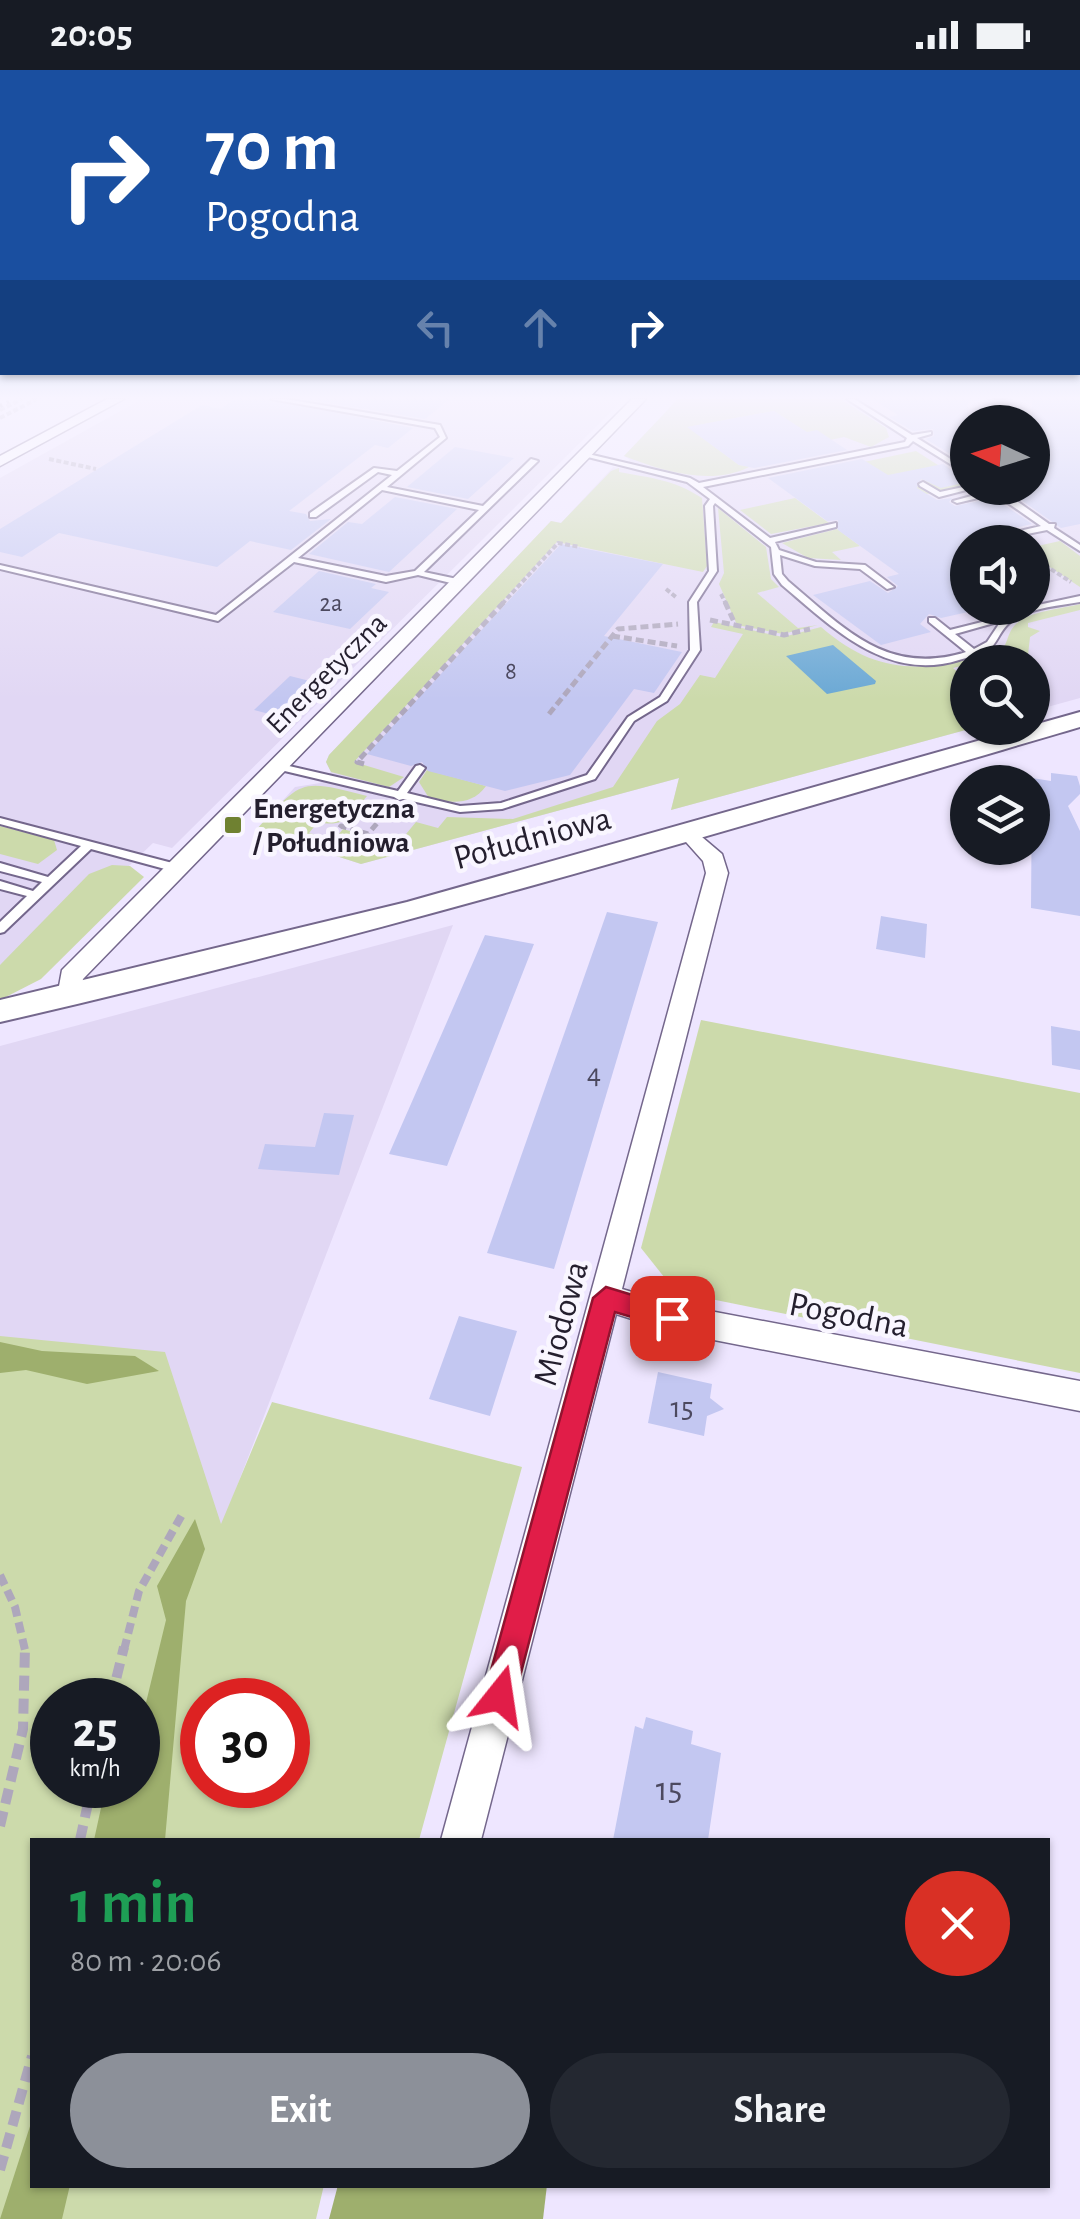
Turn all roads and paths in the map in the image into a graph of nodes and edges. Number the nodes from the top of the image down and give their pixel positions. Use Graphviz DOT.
graph roads {
  1 [pos="336,499"];
  2 [pos="347,499"];
  3 [pos="368,499"];
  4 [pos="438,499"];
  5 [pos="496,499"];
  6 [pos="540,499"];
  7 [pos="714,499"];
  8 [pos="717,499"];
  9 [pos="1019,505"];
  10 [pos="486,509"];
  11 [pos="313,515"];
  12 [pos="324,518"];
  13 [pos="832,526"];
  14 [pos="1052,526"];
  15 [pos="769,540"];
  16 [pos="580,547"];
  17 [pos="1080,549"];
  18 [pos="778,552"];
  19 [pos="294,559"];
  20 [pos="0,567"];
  21 [pos="1050,569"];
  22 [pos="418,573"];
  23 [pos="459,582"];
  24 [pos="717,584"];
  25 [pos="890,588"];
  26 [pos="1080,589"];
  27 [pos="1080,599"];
  28 [pos="708,605"];
  29 [pos="1050,606"];
  30 [pos="932,620"];
  31 [pos="709,622"];
  32 [pos="694,623"];
  33 [pos="735,625"];
  34 [pos="977,625"];
  35 [pos="1003,625"];
  36 [pos="948,633"];
  37 [pos="612,636"];
  38 [pos="963,645"];
  39 [pos="988,645"];
  40 [pos="695,650"];
  41 [pos="950,657"];
  42 [pos="549,714"];
  43 [pos="1080,719"];
  44 [pos="276,766"];
  45 [pos="417,773"];
  46 [pos="398,797"];
  47 [pos="0,821"];
  48 [pos="690,833"];
  49 [pos="332,837"];
  50 [pos="89,844"];
  51 [pos="0,867"];
  52 [pos="176,868"];
  53 [pos="50,881"];
  54 [pos="0,885"];
  55 [pos="36,895"];
  56 [pos="0,929"];
  57 [pos="69,997"];
  58 [pos="0,1012"];
  59 [pos="606,1298"];
  60 [pos="1080,1396"];
  61 [pos="183,1514"];
  62 [pos="0,1575"];
  63 [pos="117,1678"];
  64 [pos="87,1808"];
  65 [pos="0,1826"];
  66 [pos="80,1838"];
  67 [pos="462,1838"];
  68 [pos="30,2063"];
  69 [pos="0,2170"];
  1 -- 11 [label="lane"];
  2 -- 12 [label="lane"];
  3 -- 19 [label="lane"];
  4 -- 10 [label="lane"];
  5 -- 10 [label="lane"];
  6 -- 23 [label="street, Energetyczna"];
  7 -- 32 [label="lane"];
  8 -- 15 [label="lane"];
  9 -- 14 [label="lane"];
  10 -- 22 [label="lane"];
  13 -- 15 [label="lane"];
  14 -- 17 [label="lane"];
  15 -- 18 [label="lane"];
  16 -- 45 [label="path"];
  18 -- 25 [label="lane"];
  18 -- 41 [label="lane"];
  19 -- 20 [label="lane"];
  19 -- 22 [label="lane"];
  21 -- 26 [label="path"];
  22 -- 23 [label="lane"];
  23 -- 44 [label="street, Energetyczna"];
  24 -- 33 [label="path"];
  27 -- 29 [label="lane"];
  28 -- 31 [label="path"];
  30 -- 36 [label="lane"];
  31 -- 32 [label="path"];
  31 -- 40 [label="path"];
  32 -- 37 [label="path"];
  32 -- 40 [label="lane"];
  34 -- 36 [label="lane"];
  35 -- 39 [label="lane"];
  36 -- 38 [label="lane"];
  37 -- 40 [label="path"];
  37 -- 42 [label="path"];
  40 -- 46 [label="lane"];
  43 -- 48 [label="street, Południowa"];
  44 -- 46 [label="lane"];
  44 -- 52 [label="street, Energetyczna"];
  45 -- 46 [label="lane"];
  46 -- 49 [label="path"];
  47 -- 50 [label="lane"];
  48 -- 57 [label="street, Południowa"];
  48 -- 59 [label="street, Miodowa"];
  50 -- 52 [label="lane"];
  50 -- 53 [label="lane"];
  51 -- 53 [label="lane"];
  52 -- 57 [label="street, Energetyczna"];
  53 -- 55 [label="lane"];
  54 -- 55 [label="lane"];
  55 -- 56 [label="lane"];
  57 -- 58 [label="street, Południowa"];
  59 -- 60 [label="street, Pogodna"];
  59 -- 67 [label="street, Miodowa"];
  61 -- 63 [label="path"];
  62 -- 65 [label="path"];
  64 -- 66 [label="path"];
  68 -- 69 [label="path"];
}
